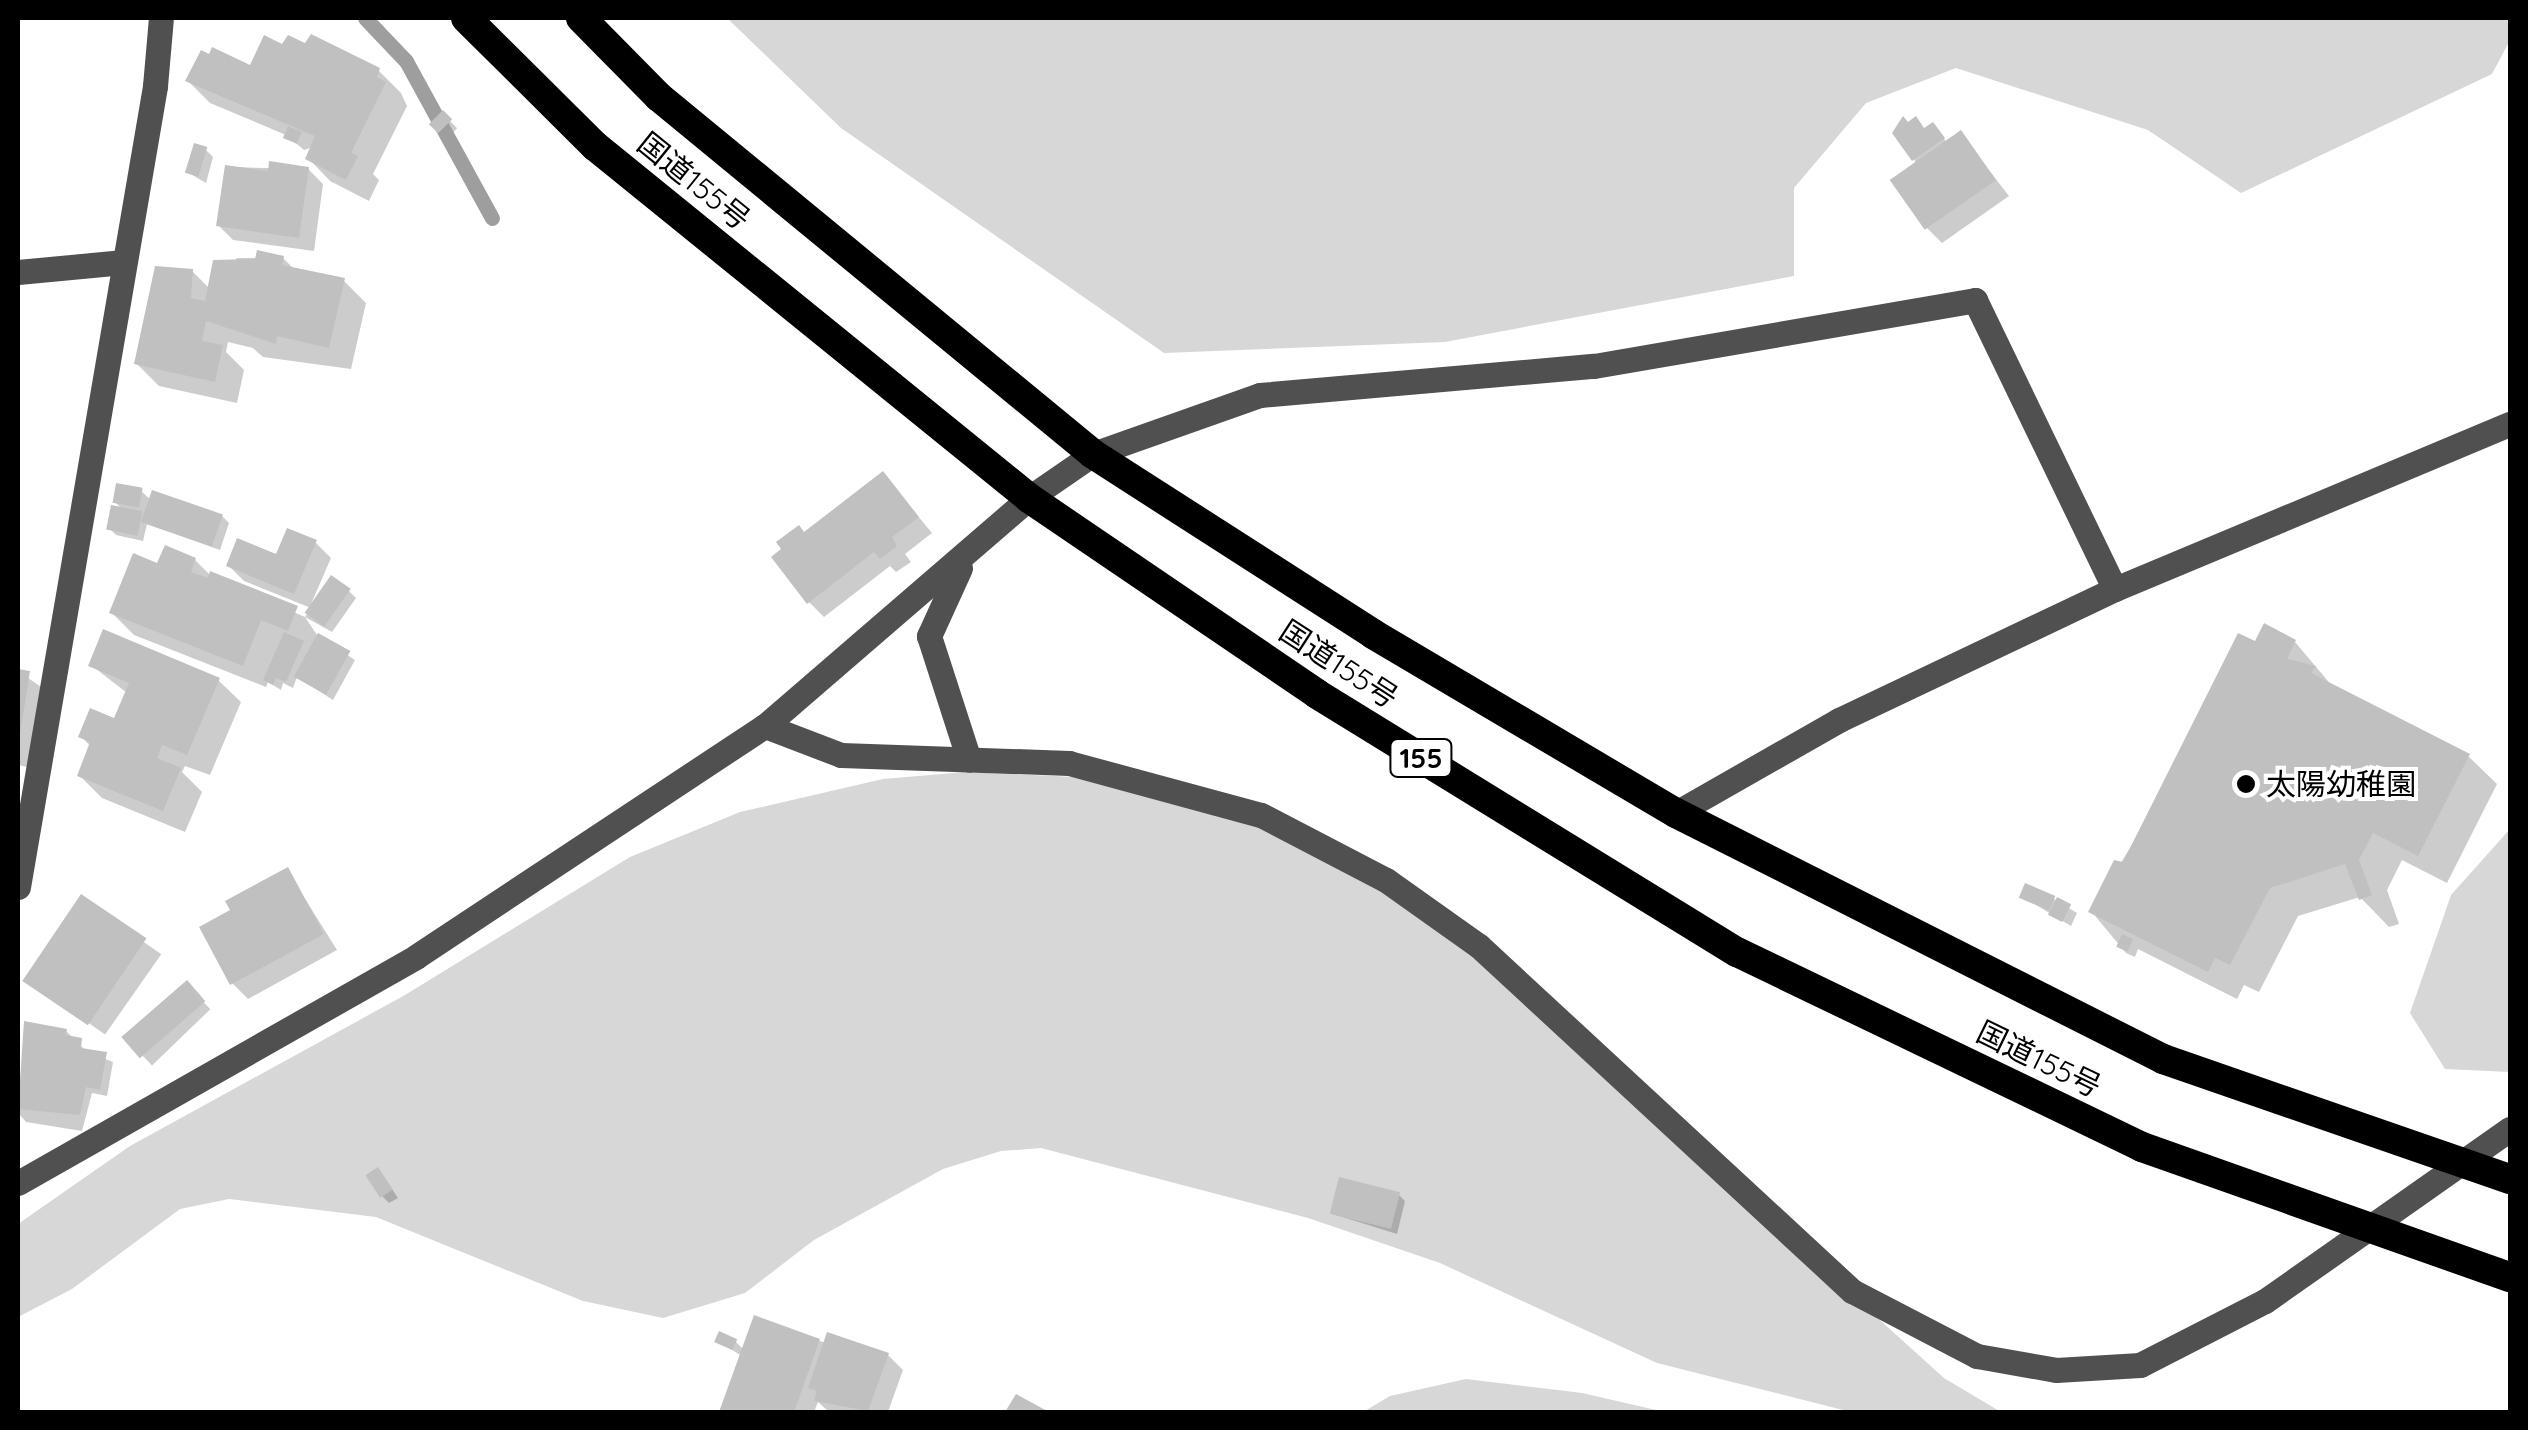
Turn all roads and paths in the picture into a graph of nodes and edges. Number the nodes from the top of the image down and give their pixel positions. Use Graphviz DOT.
graph roads {
  1 [pos="160,18"];
  2 [pos="466,18"];
  3 [pos="581,18"];
  4 [pos="124,262"];
  5 [pos="18,272"];
  6 [pos="2510,424"];
  7 [pos="1093,454"];
  8 [pos="1029,498"];
  9 [pos="964,558"];
  10 [pos="2116,589"];
  11 [pos="765,726"];
  12 [pos="969,760"];
  13 [pos="1676,813"];
  14 [pos="18,886"];
  15 [pos="2510,1129"];
  16 [pos="2510,1179"];
  17 [pos="18,1183"];
  18 [pos="2510,1277"];
  1 -- 4 [label="street"];
  2 -- 8 [label="highway, 国道155号 / 155"];
  3 -- 7 [label="highway, 国道155号"];
  4 -- 5 [label="street"];
  4 -- 14 [label="street"];
  6 -- 10 [label="street"];
  7 -- 8 [label="street"];
  7 -- 10 [label="street"];
  7 -- 13 [label="highway, 国道155号"];
  8 -- 9 [label="street"];
  8 -- 18 [label="highway, 国道155号 / 155"];
  9 -- 11 [label="street"];
  9 -- 12 [label="street"];
  10 -- 13 [label="street"];
  11 -- 12 [label="street"];
  11 -- 17 [label="street"];
  12 -- 15 [label="street"];
  13 -- 16 [label="highway, 国道155号"];
}
